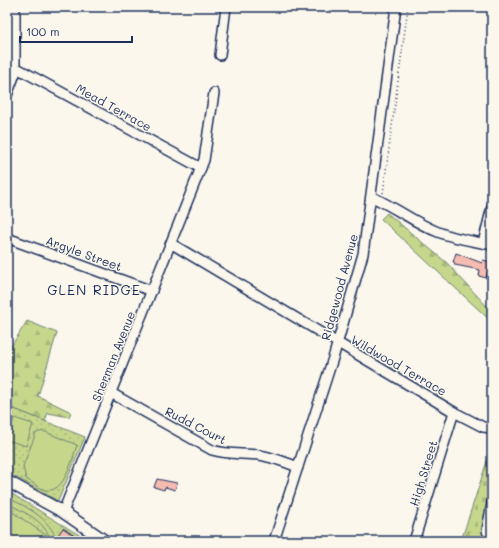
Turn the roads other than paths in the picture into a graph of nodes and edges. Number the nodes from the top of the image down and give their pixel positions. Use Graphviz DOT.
graph roads {
  1 [pos="15,7"];
  2 [pos="226,7"];
  3 [pos="396,7"];
  4 [pos="220,55"];
  5 [pos="15,67"];
  6 [pos="214,93"];
  7 [pos="7,95"];
  8 [pos="201,168"];
  9 [pos="371,201"];
  10 [pos="489,206"];
  11 [pos="7,238"];
  12 [pos="172,244"];
  13 [pos="487,244"];
  14 [pos="152,290"];
  15 [pos="337,343"];
  16 [pos="111,393"];
  17 [pos="454,412"];
  18 [pos="492,428"];
  19 [pos="298,467"];
  20 [pos="7,481"];
  21 [pos="492,503"];
  22 [pos="63,512"];
  23 [pos="105,541"];
  24 [pos="274,541"];
  25 [pos="414,541"];
  26 [pos="490,541"];
  1 -- 5 [label="street"];
  2 -- 4 [label="street"];
  3 -- 9 [label="street, Ridgewood Avenue"];
  5 -- 7 [label="street"];
  5 -- 8 [label="street, Mead Terrace"];
  6 -- 8 [label="street, Sherman Avenue"];
  8 -- 12 [label="street, Sherman Avenue"];
  9 -- 13 [label="street"];
  9 -- 15 [label="street, Ridgewood Avenue"];
  10 -- 13 [label="street"];
  11 -- 14 [label="street, Argyle Street"];
  12 -- 14 [label="street, Sherman Avenue"];
  12 -- 15 [label="street, Wildwood Terrace"];
  14 -- 16 [label="street, Sherman Avenue"];
  15 -- 17 [label="street, Wildwood Terrace"];
  15 -- 19 [label="street, Ridgewood Avenue"];
  16 -- 19 [label="street, Rudd Court"];
  16 -- 22 [label="street, Sherman Avenue"];
  17 -- 18 [label="street, Wildwood Terrace"];
  17 -- 25 [label="street, High Street"];
  19 -- 24 [label="street, Ridgewood Avenue"];
  20 -- 22 [label="main road"];
  21 -- 26 [label="street"];
  22 -- 23 [label="main road"];
}
